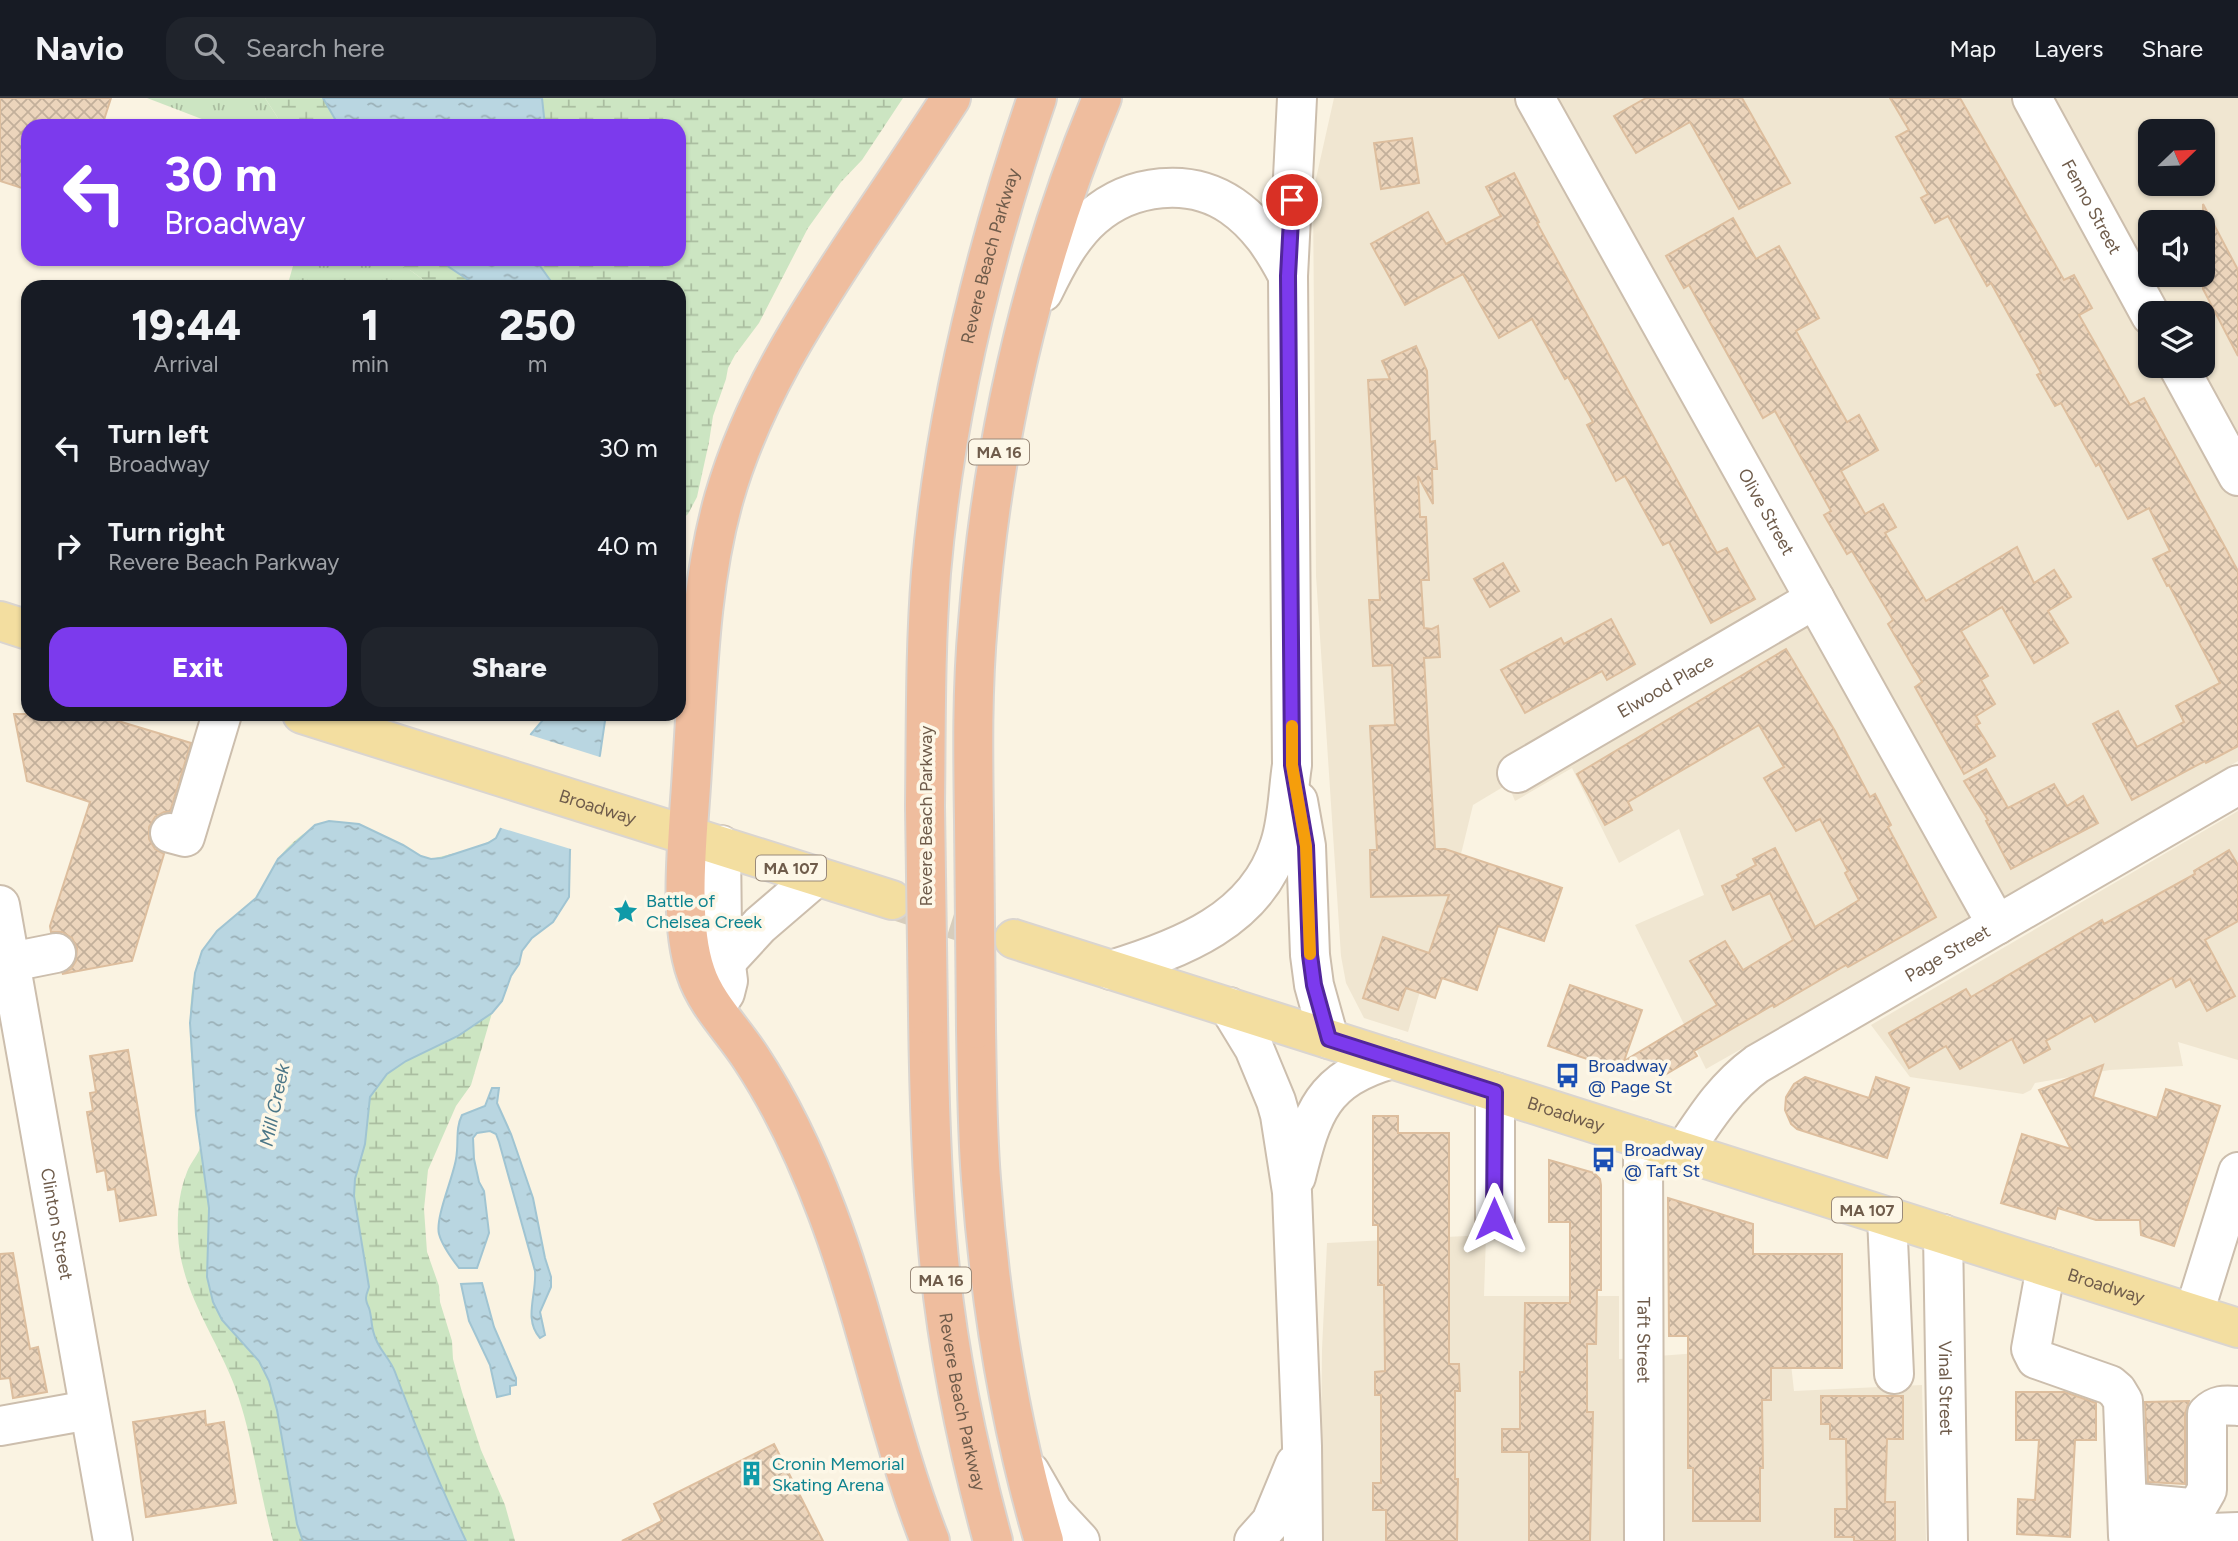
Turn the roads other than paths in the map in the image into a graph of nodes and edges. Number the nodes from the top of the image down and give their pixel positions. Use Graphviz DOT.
graph roads {
  1 [pos="951,98"];
  2 [pos="1037,98"];
  3 [pos="1102,98"];
  4 [pos="1297,98"];
  5 [pos="1535,98"];
  6 [pos="2032,98"];
  7 [pos="1288,276"];
  8 [pos="2143,301"];
  9 [pos="1027,325"];
  10 [pos="2185,378"];
  11 [pos="2238,476"];
  12 [pos="1815,599"];
  13 [pos="0,621"];
  14 [pos="21,628"];
  15 [pos="220,721"];
  16 [pos="324,721"];
  17 [pos="1292,765"];
  18 [pos="1517,773"];
  19 [pos="2238,785"];
  20 [pos="170,833"];
  21 [pos="705,840"];
  22 [pos="817,876"];
  23 [pos="892,900"];
  24 [pos="0,905"];
  25 [pos="1997,925"];
  26 [pos="1014,939"];
  27 [pos="55,953"];
  28 [pos="10,956"];
  29 [pos="725,963"];
  30 [pos="1111,970"];
  31 [pos="715,1007"];
  32 [pos="1229,1007"];
  33 [pos="1329,1039"];
  34 [pos="1392,1059"];
  35 [pos="1495,1092"];
  36 [pos="1643,1139"];
  37 [pos="1682,1152"];
  38 [pos="2238,1172"];
  39 [pos="1292,1192"];
  40 [pos="1887,1217"];
  41 [pos="1494,1219"];
  42 [pos="1942,1234"];
  43 [pos="2046,1267"];
  44 [pos="2193,1314"];
  45 [pos="2238,1328"];
  46 [pos="1894,1374"];
  47 [pos="2238,1406"];
  48 [pos="89,1410"];
  49 [pos="0,1426"];
  50 [pos="1302,1446"];
  51 [pos="1020,1448"];
  52 [pos="2128,1519"];
  53 [pos="2238,1532"];
  54 [pos="113,1541"];
  55 [pos="930,1541"];
  56 [pos="993,1541"];
  57 [pos="1044,1541"];
  58 [pos="1080,1541"];
  59 [pos="1254,1541"];
  60 [pos="1303,1541"];
  61 [pos="1644,1541"];
  62 [pos="1948,1541"];
  1 -- 21 [label="highway"];
  2 -- 56 [label="highway, Revere Beach Parkway / MA 16, bridge"];
  3 -- 9 [label="highway, MA 16"];
  4 -- 7 [label="street"];
  5 -- 12 [label="street, Olive Street"];
  6 -- 8 [label="street, Fenno Street"];
  7 -- 9 [label="street"];
  7 -- 17 [label="street"];
  9 -- 51 [label="highway, MA 16, bridge"];
  10 -- 11 [label="street"];
  12 -- 18 [label="street, Elwood Place"];
  12 -- 25 [label="street, Olive Street"];
  13 -- 14 [label="main road"];
  15 -- 20 [label="street"];
  16 -- 21 [label="main road, Broadway"];
  17 -- 30 [label="street"];
  17 -- 33 [label="street"];
  19 -- 25 [label="street, Page Street"];
  21 -- 22 [label="main road, Broadway / MA 107"];
  21 -- 29 [label="street"];
  21 -- 31 [label="highway"];
  22 -- 23 [label="main road, Broadway / MA 107"];
  22 -- 29 [label="street"];
  24 -- 28 [label="street, Clinton Street"];
  25 -- 37 [label="street, Page Street"];
  26 -- 30 [label="main road, Broadway / MA 107"];
  27 -- 28 [label="street"];
  28 -- 48 [label="street, Clinton Street"];
  29 -- 31 [label="street"];
  30 -- 32 [label="main road, Broadway / MA 107"];
  31 -- 55 [label="highway"];
  32 -- 33 [label="main road, Broadway / MA 107"];
  32 -- 39 [label="street"];
  33 -- 34 [label="main road, Broadway / MA 107"];
  34 -- 35 [label="main road, Broadway / MA 107"];
  34 -- 39 [label="street"];
  35 -- 36 [label="main road, Broadway / MA 107"];
  35 -- 41 [label="street"];
  36 -- 37 [label="main road, Broadway / MA 107"];
  36 -- 61 [label="street, Taft Street"];
  37 -- 40 [label="main road, Broadway / MA 107"];
  38 -- 44 [label="street"];
  39 -- 50 [label="street"];
  40 -- 42 [label="main road, Broadway / MA 107"];
  40 -- 46 [label="street"];
  42 -- 43 [label="main road, Broadway / MA 107"];
  42 -- 62 [label="street, Vinal Street"];
  43 -- 44 [label="main road, Broadway / MA 107"];
  43 -- 52 [label="street"];
  44 -- 45 [label="main road, Broadway / MA 107"];
  47 -- 52 [label="street"];
  48 -- 49 [label="street"];
  48 -- 54 [label="street, Clinton Street"];
  50 -- 59 [label="street"];
  50 -- 60 [label="street"];
  51 -- 57 [label="highway, MA 16"];
  51 -- 58 [label="street"];
  52 -- 53 [label="street"];
}
